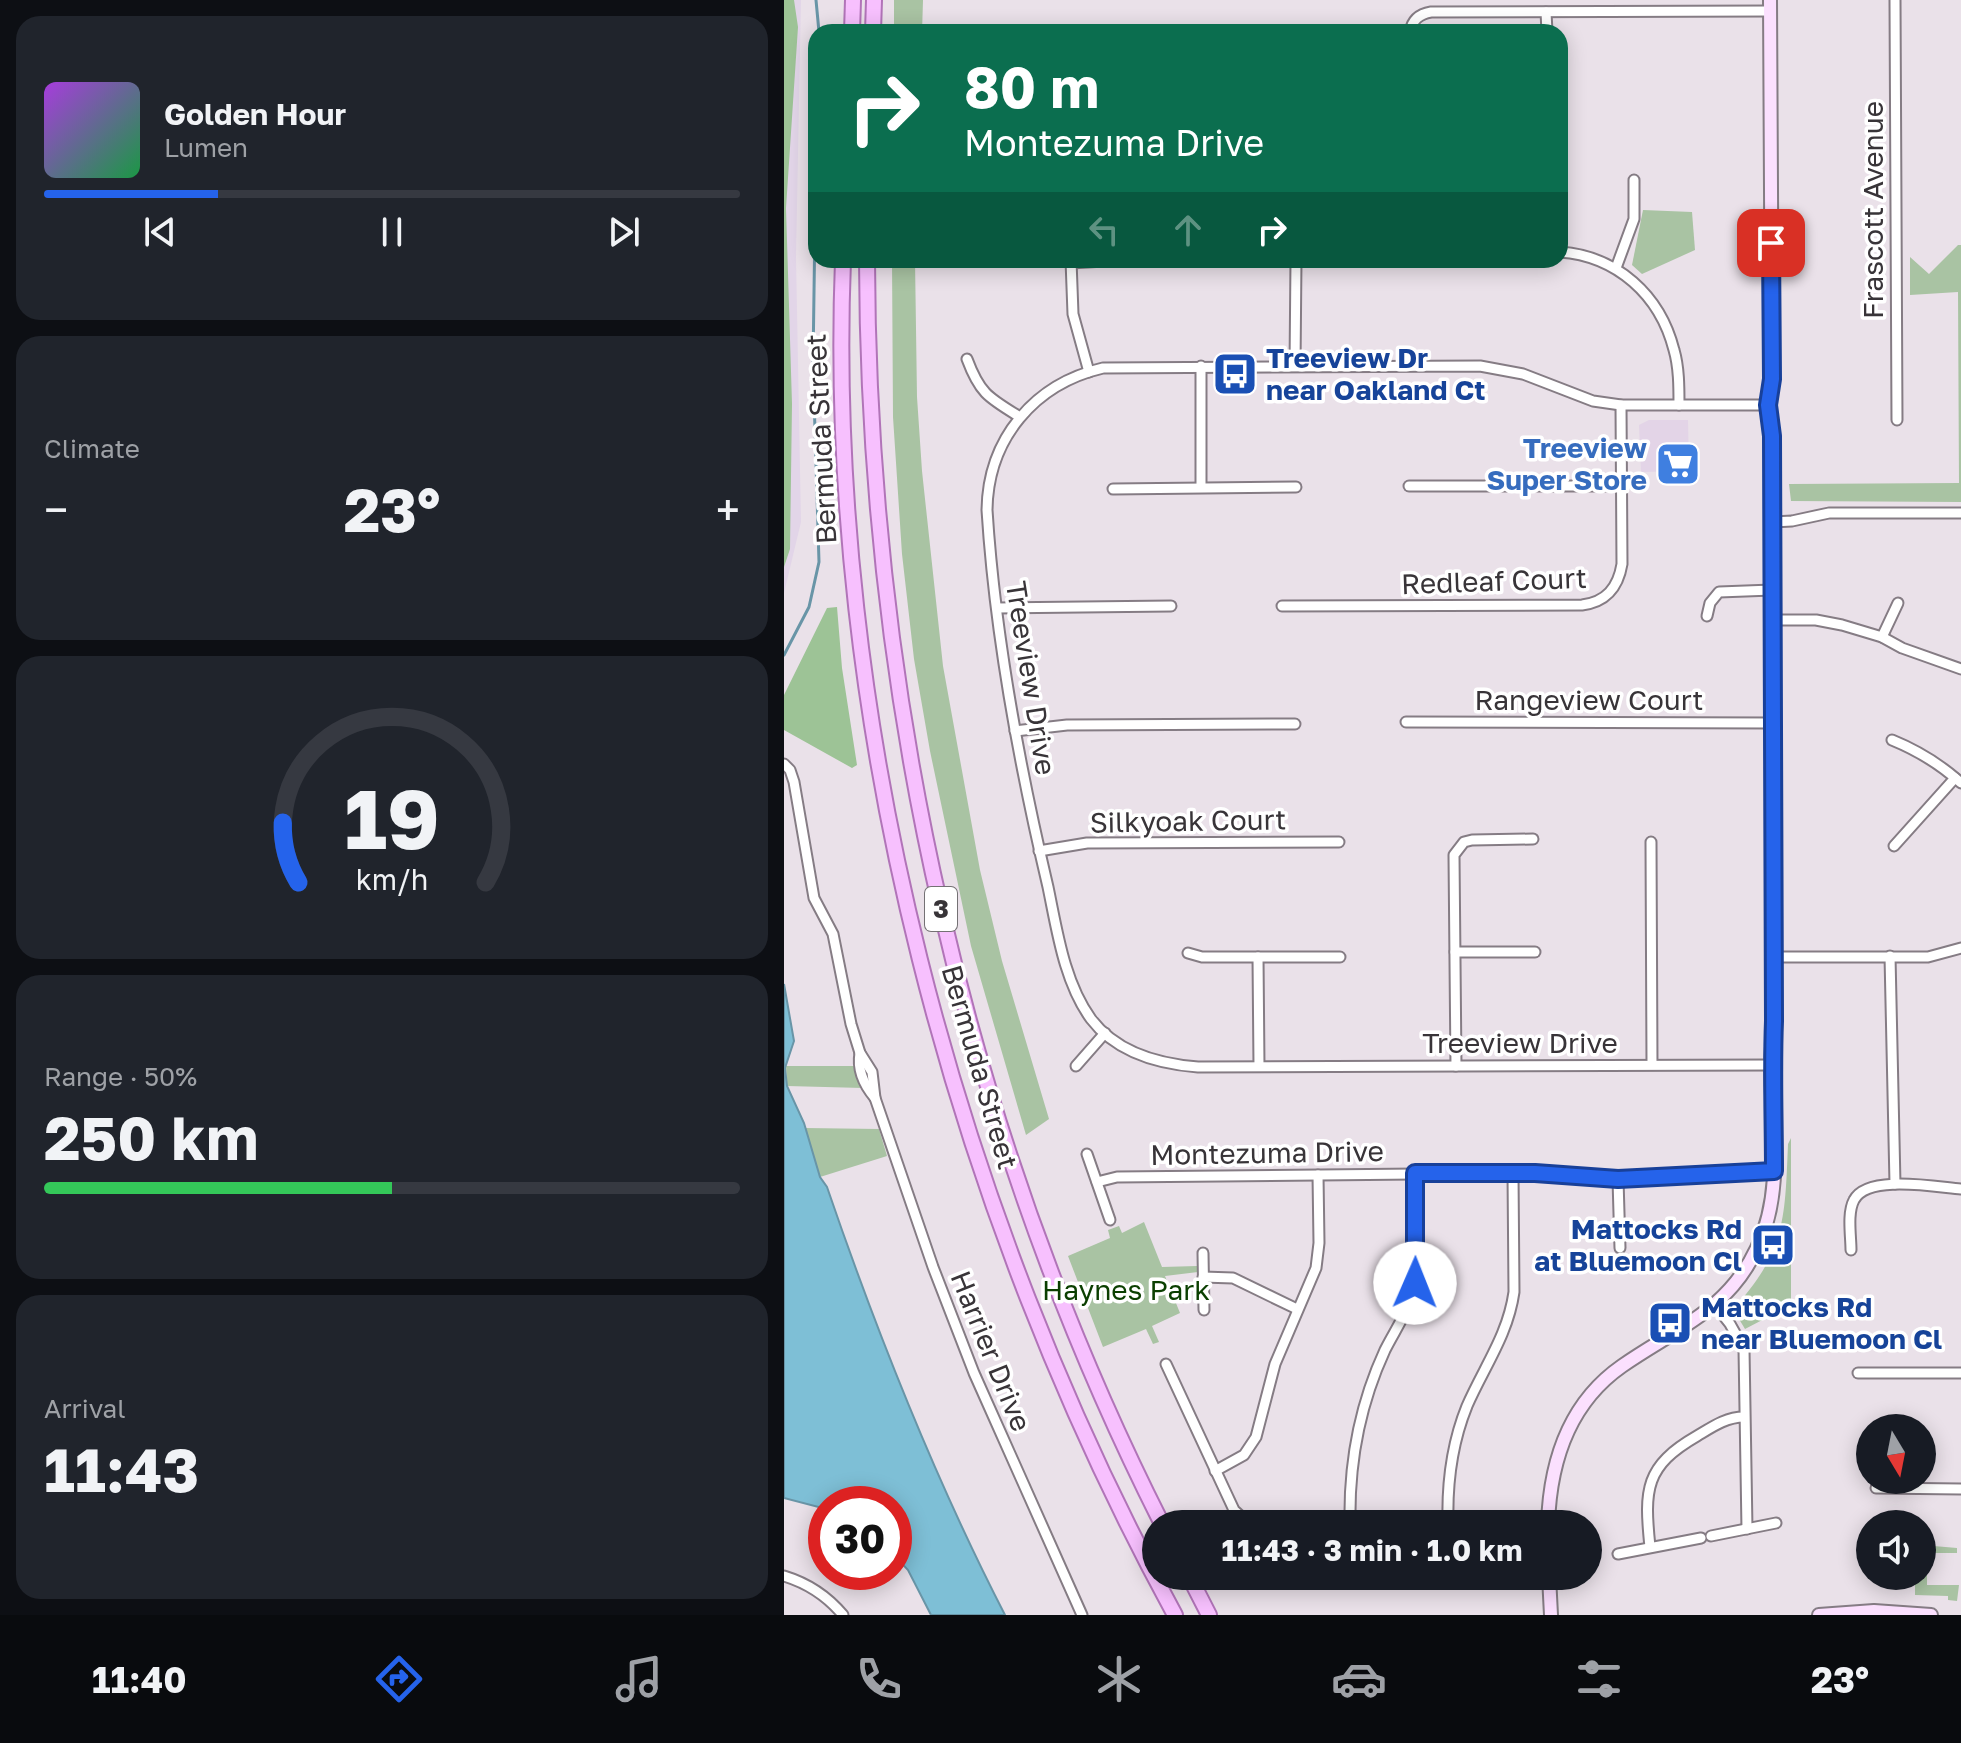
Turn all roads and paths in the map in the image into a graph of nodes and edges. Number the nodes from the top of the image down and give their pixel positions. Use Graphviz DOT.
graph roads {
  1 [pos="853,0"];
  2 [pos="874,0"];
  3 [pos="1895,0"];
  4 [pos="1770,6"];
  5 [pos="1546,12"];
  6 [pos="852,24"];
  7 [pos="873,24"];
  8 [pos="1413,24"];
  9 [pos="1547,24"];
  10 [pos="1634,180"];
  11 [pos="1568,253"];
  12 [pos="843,268"];
  13 [pos="867,268"];
  14 [pos="1071,268"];
  15 [pos="1296,268"];
  16 [pos="1616,268"];
  17 [pos="967,359"];
  18 [pos="1201,366"];
  19 [pos="1295,366"];
  20 [pos="1089,372"];
  21 [pos="1621,405"];
  22 [pos="1679,405"];
  23 [pos="1768,405"];
  24 [pos="1020,417"];
  25 [pos="1897,420"];
  26 [pos="1409,486"];
  27 [pos="1622,486"];
  28 [pos="1201,487"];
  29 [pos="1296,487"];
  30 [pos="1113,489"];
  31 [pos="1961,513"];
  32 [pos="1772,522"];
  33 [pos="1772,590"];
  34 [pos="1898,603"];
  35 [pos="1171,606"];
  36 [pos="1282,606"];
  37 [pos="997,608"];
  38 [pos="1707,616"];
  39 [pos="1772,620"];
  40 [pos="1882,637"];
  41 [pos="1961,669"];
  42 [pos="1406,722"];
  43 [pos="1772,723"];
  44 [pos="1295,724"];
  45 [pos="1015,731"];
  46 [pos="1892,740"];
  47 [pos="784,764"];
  48 [pos="1958,780"];
  49 [pos="1533,839"];
  50 [pos="1339,842"];
  51 [pos="1651,842"];
  52 [pos="1894,846"];
  53 [pos="1039,851"];
  54 [pos="1961,948"];
  55 [pos="1455,952"];
  56 [pos="1535,952"];
  57 [pos="1188,953"];
  58 [pos="1890,956"];
  59 [pos="1258,957"];
  60 [pos="1340,957"];
  61 [pos="1773,957"];
  62 [pos="1105,1033"];
  63 [pos="1652,1064"];
  64 [pos="1771,1065"];
  65 [pos="1076,1066"];
  66 [pos="1259,1066"];
  67 [pos="1456,1066"];
  68 [pos="1087,1154"];
  69 [pos="1774,1171"];
  70 [pos="1415,1173"];
  71 [pos="1513,1173"];
  72 [pos="1318,1175"];
  73 [pos="1618,1179"];
  74 [pos="1097,1182"];
  75 [pos="1895,1184"];
  76 [pos="1961,1189"];
  77 [pos="1110,1220"];
  78 [pos="1620,1248"];
  79 [pos="1851,1250"];
  80 [pos="1203,1253"];
  81 [pos="1203,1277"];
  82 [pos="1715,1305"];
  83 [pos="1297,1309"];
  84 [pos="1204,1310"];
  85 [pos="1166,1364"];
  86 [pos="1858,1373"];
  87 [pos="1961,1373"];
  88 [pos="1744,1417"];
  89 [pos="1215,1471"];
  90 [pos="1936,1489"];
  91 [pos="1961,1489"];
  92 [pos="1156,1510"];
  93 [pos="1234,1510"];
  94 [pos="1350,1510"];
  95 [pos="1449,1510"];
  96 [pos="1549,1510"];
  97 [pos="1776,1523"];
  98 [pos="1747,1529"];
  99 [pos="1650,1547"];
  100 [pos="1618,1554"];
  101 [pos="784,1576"];
  102 [pos="1196,1590"];
  103 [pos="1550,1590"];
  104 [pos="843,1615"];
  105 [pos="1082,1615"];
  106 [pos="1175,1615"];
  107 [pos="1209,1615"];
  108 [pos="1551,1615"];
  109 [pos="1819,1615"];
  110 [pos="1931,1615"];
  1 -- 6 [label="main road"];
  2 -- 7 [label="main road"];
  3 -- 25 [label="street, Frascott Avenue"];
  4 -- 5 [label="street"];
  4 -- 23 [label="street"];
  5 -- 8 [label="street"];
  5 -- 9 [label="street"];
  10 -- 16 [label="street"];
  11 -- 16 [label="street"];
  12 -- 106 [label="main road, Bermuda Street / 3"];
  13 -- 92 [label="main road, Bermuda Street / 3"];
  14 -- 20 [label="street"];
  15 -- 19 [label="street"];
  16 -- 22 [label="street"];
  17 -- 24 [label="street"];
  18 -- 19 [label="street, Treeview Drive"];
  18 -- 20 [label="street, Treeview Drive"];
  18 -- 28 [label="street"];
  19 -- 21 [label="street, Treeview Drive"];
  20 -- 24 [label="street, Treeview Drive"];
  21 -- 22 [label="street, Treeview Drive"];
  21 -- 27 [label="street, Redleaf Court"];
  22 -- 23 [label="street, Treeview Drive"];
  23 -- 32 [label="street"];
  24 -- 37 [label="street, Treeview Drive"];
  26 -- 27 [label="street"];
  27 -- 36 [label="street, Redleaf Court"];
  28 -- 29 [label="street"];
  28 -- 30 [label="street"];
  31 -- 32 [label="street"];
  32 -- 33 [label="street"];
  33 -- 38 [label="street"];
  33 -- 39 [label="street"];
  34 -- 40 [label="street"];
  35 -- 37 [label="street"];
  37 -- 45 [label="street, Treeview Drive"];
  39 -- 40 [label="street"];
  39 -- 43 [label="street"];
  40 -- 41 [label="street"];
  42 -- 43 [label="street, Rangeview Court"];
  43 -- 61 [label="street"];
  44 -- 45 [label="street"];
  45 -- 53 [label="street, Treeview Drive"];
  46 -- 48 [label="street"];
  47 -- 105 [label="street, Harrier Drive"];
  48 -- 52 [label="street"];
  49 -- 55 [label="street"];
  50 -- 53 [label="street, Silkyoak Court"];
  51 -- 63 [label="street"];
  53 -- 62 [label="street, Treeview Drive"];
  54 -- 58 [label="street"];
  55 -- 56 [label="street"];
  55 -- 67 [label="street"];
  57 -- 59 [label="street"];
  58 -- 61 [label="street"];
  58 -- 75 [label="street"];
  59 -- 60 [label="street"];
  59 -- 66 [label="street"];
  61 -- 64 [label="street"];
  62 -- 65 [label="street"];
  62 -- 66 [label="street, Treeview Drive"];
  63 -- 64 [label="street, Treeview Drive"];
  63 -- 67 [label="street, Treeview Drive"];
  64 -- 69 [label="street"];
  66 -- 67 [label="street, Treeview Drive"];
  68 -- 74 [label="street"];
  69 -- 73 [label="street, Montezuma Drive"];
  69 -- 82 [label="street"];
  70 -- 71 [label="street, Montezuma Drive"];
  70 -- 72 [label="street, Montezuma Drive"];
  70 -- 94 [label="street"];
  71 -- 73 [label="street, Montezuma Drive"];
  71 -- 95 [label="street"];
  72 -- 74 [label="street, Montezuma Drive"];
  72 -- 83 [label="street"];
  73 -- 78 [label="street"];
  74 -- 77 [label="street"];
  75 -- 76 [label="street"];
  75 -- 79 [label="street"];
  80 -- 81 [label="street"];
  81 -- 83 [label="street"];
  81 -- 84 [label="street"];
  82 -- 88 [label="street"];
  82 -- 96 [label="street"];
  83 -- 89 [label="street"];
  85 -- 89 [label="street"];
  86 -- 87 [label="street"];
  88 -- 98 [label="street"];
  88 -- 99 [label="street"];
  89 -- 93 [label="street"];
  90 -- 91 [label="street"];
  97 -- 98 [label="street"];
  98 -- 99 [label="street"];
  99 -- 100 [label="street"];
  101 -- 104 [label="street"];
  102 -- 107 [label="main road"];
  103 -- 108 [label="street"];
  109 -- 110 [label="street"];
}
